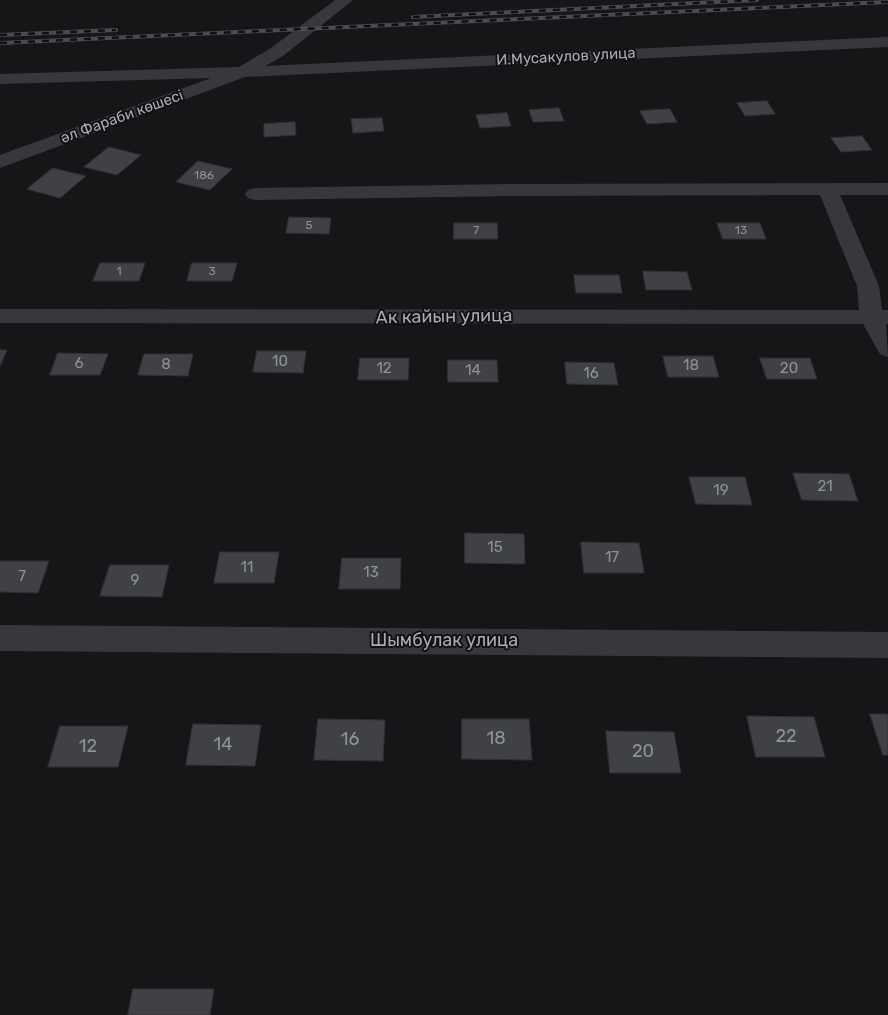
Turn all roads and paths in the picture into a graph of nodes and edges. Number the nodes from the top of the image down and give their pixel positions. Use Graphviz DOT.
graph roads {
  1 [pos="345,0"];
  2 [pos="888,42"];
  3 [pos="243,72"];
  4 [pos="0,79"];
  5 [pos="0,162"];
  6 [pos="827,189"];
  7 [pos="888,189"];
  8 [pos="255,194"];
  9 [pos="0,316"];
  10 [pos="880,317"];
  11 [pos="888,349"];
  12 [pos="0,638"];
  13 [pos="888,645"];
  1 -- 3 [label="street"];
  2 -- 3 [label="street, И.Мусакулов улица"];
  3 -- 4 [label="street, И.Мусакулов улица"];
  3 -- 5 [label="street, әл Фараби көшесі"];
  6 -- 7 [label="street"];
  6 -- 8 [label="street"];
  6 -- 10 [label="street"];
  9 -- 10 [label="street, Ак кайын улица"];
  10 -- 11 [label="street"];
  12 -- 13 [label="street, Шымбулак улица"];
}
